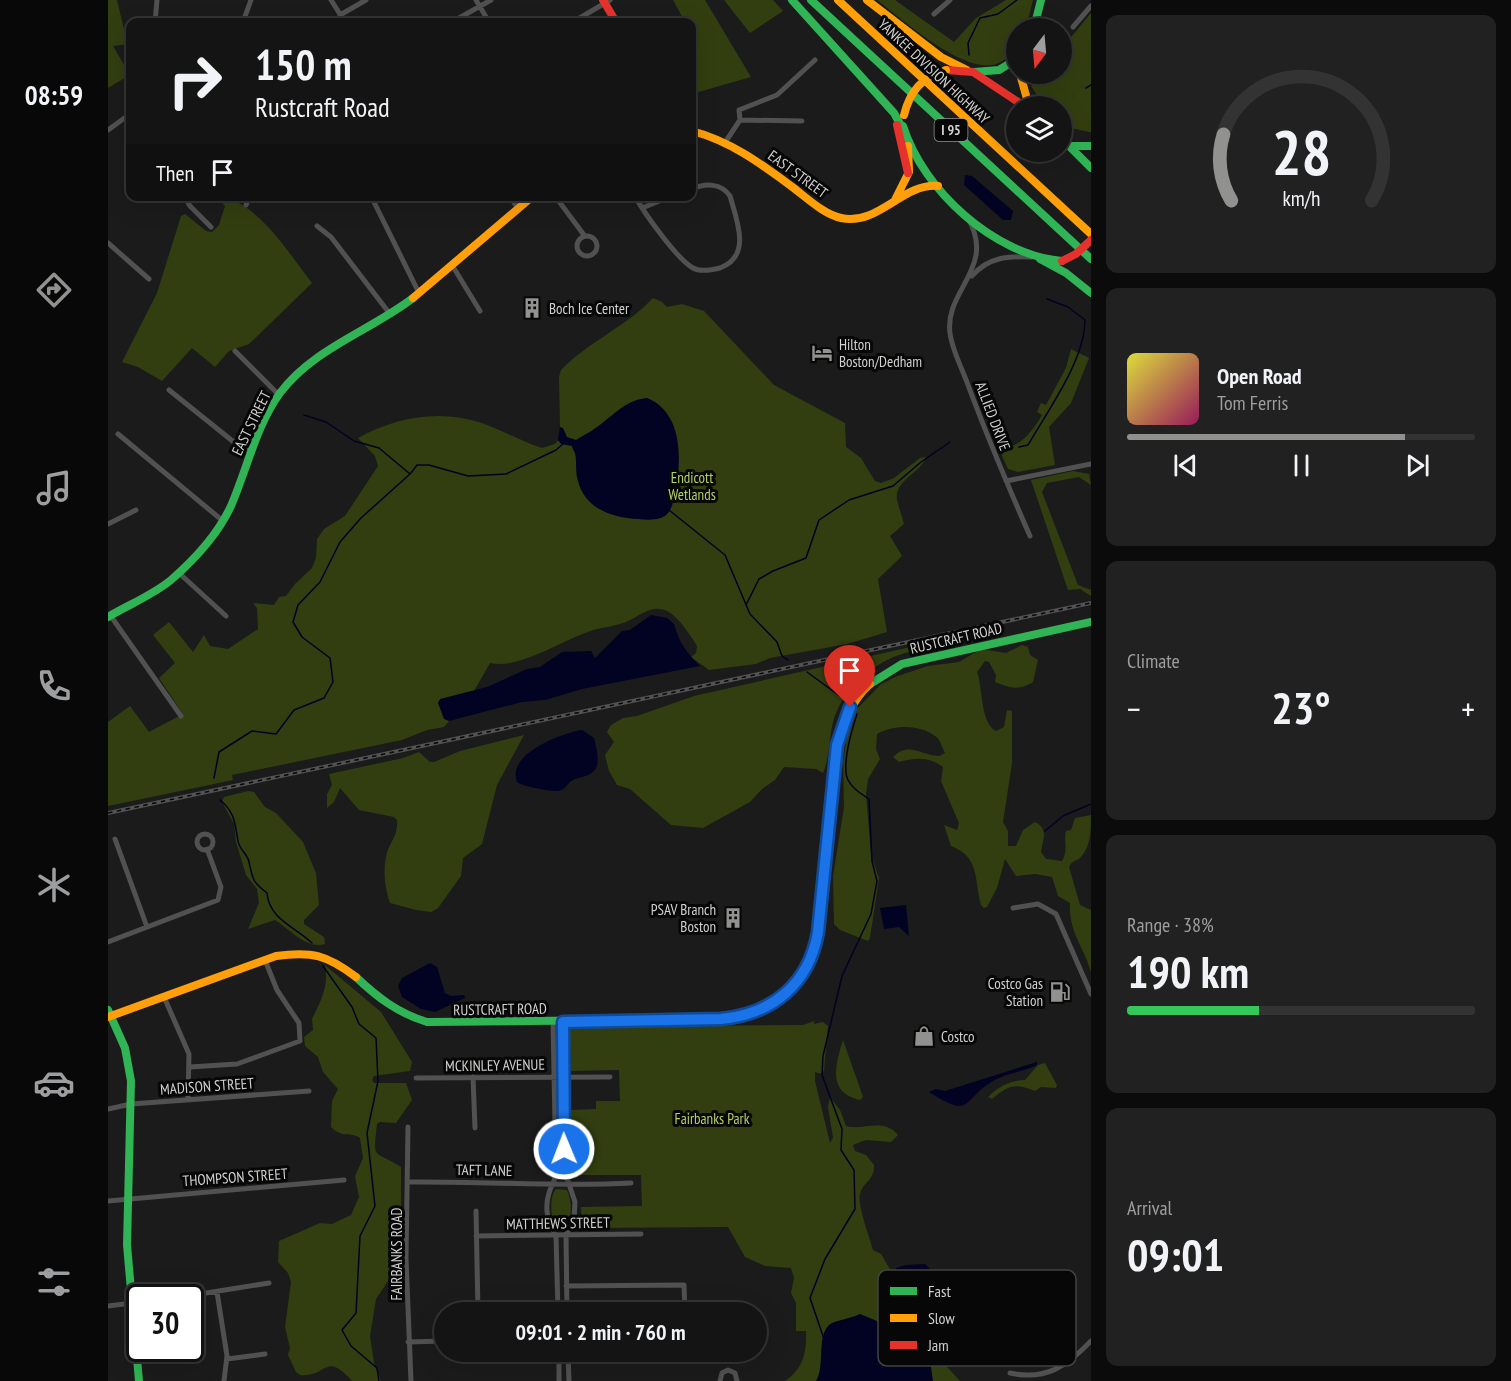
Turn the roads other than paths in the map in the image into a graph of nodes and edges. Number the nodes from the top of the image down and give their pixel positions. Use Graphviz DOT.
graph roads {
  1 [pos="157,0"];
  2 [pos="251,0"];
  3 [pos="331,0"];
  4 [pos="366,0"];
  5 [pos="476,0"];
  6 [pos="491,0"];
  7 [pos="792,0"];
  8 [pos="811,0"];
  9 [pos="838,0"];
  10 [pos="867,0"];
  11 [pos="950,0"];
  12 [pos="1041,0"];
  13 [pos="606,1"];
  14 [pos="1091,6"];
  15 [pos="480,7"];
  16 [pos="934,14"];
  17 [pos="340,15"];
  18 [pos="155,18"];
  19 [pos="244,18"];
  20 [pos="342,18"];
  21 [pos="459,18"];
  22 [pos="487,18"];
  23 [pos="579,18"];
  24 [pos="614,18"];
  25 [pos="1036,18"];
  26 [pos="1073,27"];
  27 [pos="815,60"];
  28 [pos="1006,66"];
  29 [pos="970,71"];
  30 [pos="1009,96"];
  31 [pos="887,107"];
  32 [pos="126,117"];
  33 [pos="740,120"];
  34 [pos="802,121"];
  35 [pos="108,130"];
  36 [pos="696,132"];
  37 [pos="904,134"];
  38 [pos="726,141"];
  39 [pos="1072,145"];
  40 [pos="1091,146"];
  41 [pos="1072,149"];
  42 [pos="1091,168"];
  43 [pos="908,173"];
  44 [pos="938,186"];
  45 [pos="696,187"];
  46 [pos="187,201"];
  47 [pos="248,201"];
  48 [pos="373,201"];
  49 [pos="513,201"];
  50 [pos="528,201"];
  51 [pos="559,201"];
  52 [pos="638,201"];
  53 [pos="660,201"];
  54 [pos="957,204"];
  55 [pos="246,205"];
  56 [pos="890,206"];
  57 [pos="642,208"];
  58 [pos="518,210"];
  59 [pos="317,226"];
  60 [pos="211,227"];
  61 [pos="1091,234"];
  62 [pos="584,236"];
  63 [pos="1091,240"];
  64 [pos="108,243"];
  65 [pos="1036,258"];
  66 [pos="1091,260"];
  67 [pos="452,265"];
  68 [pos="149,279"];
  69 [pos="969,279"];
  70 [pos="419,293"];
  71 [pos="1091,293"];
  72 [pos="480,310"];
  73 [pos="390,314"];
  74 [pos="235,351"];
  75 [pos="169,390"];
  76 [pos="279,395"];
  77 [pos="118,434"];
  78 [pos="251,452"];
  79 [pos="1091,464"];
  80 [pos="1006,481"];
  81 [pos="136,510"];
  82 [pos="223,521"];
  83 [pos="108,524"];
  84 [pos="1030,537"];
  85 [pos="179,573"];
  86 [pos="109,616"];
  87 [pos="226,616"];
  88 [pos="1091,622"];
  89 [pos="181,716"];
  90 [pos="115,839"];
  91 [pos="207,849"];
  92 [pos="1013,908"];
  93 [pos="147,927"];
  94 [pos="108,942"];
  95 [pos="265,960"];
  96 [pos="1091,994"];
  97 [pos="164,997"];
  98 [pos="109,1014"];
  99 [pos="554,1022"];
  100 [pos="563,1022"];
  101 [pos="190,1067"];
  102 [pos="555,1076"];
  103 [pos="472,1077"];
  104 [pos="610,1077"];
  105 [pos="416,1078"];
  106 [pos="563,1078"];
  107 [pos="309,1091"];
  108 [pos="188,1100"];
  109 [pos="131,1104"];
  110 [pos="108,1108"];
  111 [pos="408,1127"];
  112 [pos="475,1128"];
  113 [pos="344,1180"];
  114 [pos="408,1182"];
  115 [pos="631,1183"];
  116 [pos="552,1185"];
  117 [pos="569,1185"];
  118 [pos="127,1198"];
  119 [pos="108,1201"];
  120 [pos="476,1210"];
  121 [pos="641,1234"];
  122 [pos="476,1236"];
  123 [pos="556,1236"];
  124 [pos="566,1236"];
  125 [pos="269,1283"];
  126 [pos="134,1284"];
  127 [pos="558,1286"];
  128 [pos="567,1286"];
  129 [pos="217,1293"];
  130 [pos="204,1295"];
  131 [pos="478,1302"];
  132 [pos="558,1302"];
  133 [pos="567,1302"];
  134 [pos="685,1302"];
  135 [pos="126,1303"];
  136 [pos="108,1306"];
  137 [pos="434,1341"];
  138 [pos="1091,1341"];
  139 [pos="408,1342"];
  140 [pos="265,1354"];
  141 [pos="1076,1355"];
  142 [pos="227,1359"];
  143 [pos="138,1362"];
  144 [pos="559,1362"];
  145 [pos="568,1362"];
  146 [pos="1065,1366"];
  147 [pos="1010,1373"];
  148 [pos="139,1381"];
  149 [pos="225,1381"];
  150 [pos="411,1381"];
  151 [pos="559,1381"];
  152 [pos="569,1381"];
  153 [pos="720,1381"];
  154 [pos="737,1381"];
  1 -- 18 [label="street"];
  2 -- 19 [label="street"];
  3 -- 17 [label="street"];
  4 -- 17 [label="street"];
  5 -- 15 [label="street"];
  6 -- 15 [label="street"];
  7 -- 31 [label="main road"];
  8 -- 66 [label="main road, YANKEE DIVISION HIGHWAY / I 95"];
  9 -- 61 [label="main road, YANKEE DIVISION HIGHWAY / I 95"];
  10 -- 29 [label="main road"];
  11 -- 16 [label="street"];
  12 -- 25 [label="main road"];
  13 -- 23 [label="street"];
  13 -- 24 [label="main road"];
  14 -- 26 [label="street"];
  15 -- 21 [label="street"];
  15 -- 22 [label="street"];
  17 -- 20 [label="street"];
  27 -- 33 [label="street"];
  28 -- 29 [label="main road"];
  29 -- 30 [label="main road"];
  29 -- 37 [label="main road, bridge"];
  31 -- 37 [label="main road"];
  31 -- 43 [label="main road"];
  32 -- 35 [label="street"];
  33 -- 34 [label="street"];
  33 -- 38 [label="street"];
  36 -- 38 [label="main road, EAST STREET"];
  37 -- 43 [label="main road"];
  37 -- 44 [label="main road"];
  38 -- 56 [label="main road, EAST STREET"];
  39 -- 40 [label="main road"];
  41 -- 42 [label="main road"];
  43 -- 56 [label="main road"];
  44 -- 54 [label="main road"];
  44 -- 56 [label="main road, EAST STREET"];
  45 -- 57 [label="street"];
  46 -- 60 [label="street"];
  47 -- 55 [label="street"];
  48 -- 70 [label="street"];
  49 -- 58 [label="street"];
  50 -- 58 [label="main road, EAST STREET"];
  51 -- 62 [label="street"];
  52 -- 57 [label="street"];
  53 -- 57 [label="street"];
  54 -- 65 [label="main road"];
  54 -- 69 [label="street, ALLIED DRIVE"];
  58 -- 67 [label="main road, EAST STREET"];
  59 -- 73 [label="street"];
  62 -- 62 [label="street"];
  63 -- 65 [label="main road, bridge"];
  64 -- 68 [label="street"];
  65 -- 69 [label="street, ALLIED DRIVE"];
  65 -- 71 [label="main road"];
  67 -- 70 [label="main road, EAST STREET"];
  67 -- 72 [label="street"];
  69 -- 80 [label="street, ALLIED DRIVE"];
  70 -- 73 [label="main road, EAST STREET"];
  73 -- 76 [label="main road, EAST STREET"];
  74 -- 76 [label="street"];
  75 -- 78 [label="street"];
  76 -- 78 [label="main road, EAST STREET"];
  77 -- 82 [label="street"];
  78 -- 82 [label="main road, EAST STREET"];
  79 -- 80 [label="street"];
  80 -- 84 [label="street, ALLIED DRIVE"];
  81 -- 83 [label="street"];
  82 -- 85 [label="main road, EAST STREET"];
  85 -- 86 [label="main road, EAST STREET"];
  85 -- 87 [label="street"];
  86 -- 89 [label="street"];
  88 -- 100 [label="main road, RUSTCRAFT ROAD"];
  90 -- 93 [label="street"];
  91 -- 93 [label="street"];
  92 -- 96 [label="street"];
  93 -- 94 [label="street"];
  95 -- 97 [label="main road, RUSTCRAFT ROAD"];
  95 -- 99 [label="main road, RUSTCRAFT ROAD"];
  95 -- 101 [label="street"];
  97 -- 98 [label="main road, RUSTCRAFT ROAD"];
  97 -- 101 [label="street"];
  98 -- 109 [label="main road"];
  99 -- 100 [label="main road, RUSTCRAFT ROAD"];
  99 -- 102 [label="street"];
  100 -- 106 [label="street"];
  101 -- 108 [label="street"];
  102 -- 103 [label="street, MCKINLEY AVENUE"];
  102 -- 106 [label="street, MCKINLEY AVENUE"];
  102 -- 116 [label="street"];
  103 -- 105 [label="street, MCKINLEY AVENUE"];
  103 -- 112 [label="street"];
  104 -- 106 [label="street, MCKINLEY AVENUE"];
  106 -- 117 [label="street"];
  107 -- 108 [label="street, MADISON STREET"];
  108 -- 109 [label="street, MADISON STREET"];
  109 -- 110 [label="street, MADISON STREET"];
  109 -- 118 [label="main road"];
  111 -- 114 [label="street, FAIRBANKS ROAD"];
  113 -- 118 [label="street, THOMPSON STREET"];
  114 -- 116 [label="street, TAFT LANE"];
  114 -- 139 [label="street, FAIRBANKS ROAD"];
  115 -- 117 [label="street, TAFT LANE"];
  116 -- 117 [label="street, TAFT LANE"];
  116 -- 123 [label="street"];
  117 -- 124 [label="street"];
  118 -- 119 [label="street, THOMPSON STREET"];
  118 -- 126 [label="main road"];
  120 -- 122 [label="street"];
  121 -- 124 [label="street, MATTHEWS STREET"];
  122 -- 123 [label="street, MATTHEWS STREET"];
  122 -- 131 [label="street"];
  123 -- 124 [label="street, MATTHEWS STREET"];
  123 -- 127 [label="street"];
  124 -- 128 [label="street"];
  125 -- 129 [label="street"];
  127 -- 128 [label="street"];
  127 -- 132 [label="street"];
  128 -- 133 [label="street"];
  128 -- 134 [label="street"];
  129 -- 130 [label="street"];
  129 -- 142 [label="street"];
  135 -- 136 [label="street"];
  137 -- 139 [label="street"];
  138 -- 141 [label="street"];
  139 -- 150 [label="street, FAIRBANKS ROAD"];
  140 -- 142 [label="street"];
  142 -- 149 [label="street"];
  143 -- 148 [label="main road"];
  144 -- 151 [label="street"];
  145 -- 152 [label="street"];
  146 -- 147 [label="street"];
  153 -- 154 [label="street"];
}
